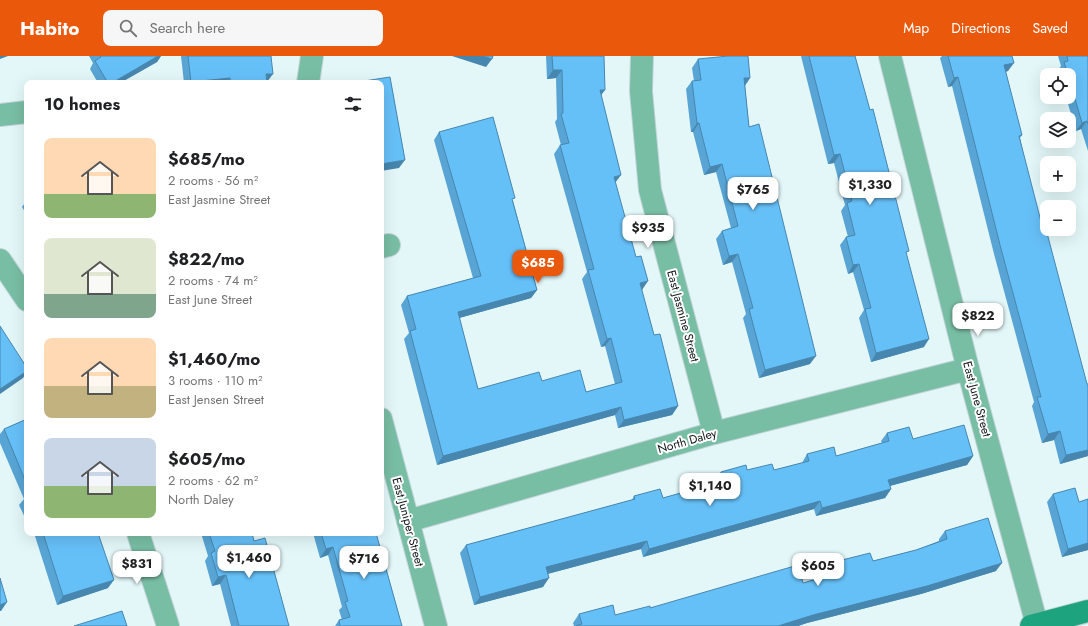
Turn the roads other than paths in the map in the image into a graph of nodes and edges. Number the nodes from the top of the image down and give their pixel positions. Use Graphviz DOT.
graph roads {
  1 [pos="312,56"];
  2 [pos="642,56"];
  3 [pos="890,56"];
  4 [pos="308,80"];
  5 [pos="24,112"];
  6 [pos="0,115"];
  7 [pos="0,260"];
  8 [pos="24,296"];
  9 [pos="968,369"];
  10 [pos="384,430"];
  11 [pos="714,433"];
  12 [pos="408,521"];
  13 [pos="139,536"];
  14 [pos="1088,611"];
  15 [pos="1034,625"];
  16 [pos="168,626"];
  17 [pos="436,626"];
  1 -- 4 [label="street"];
  2 -- 11 [label="street, East Jasmine Street"];
  3 -- 9 [label="street, East June Street"];
  5 -- 6 [label="street"];
  7 -- 8 [label="street"];
  9 -- 11 [label="street, North Daley"];
  9 -- 15 [label="street, East June Street"];
  10 -- 12 [label="street, East Juniper Street"];
  11 -- 12 [label="street, North Daley"];
  12 -- 17 [label="street, East Juniper Street"];
  13 -- 16 [label="street"];
  14 -- 15 [label="street"];
}
